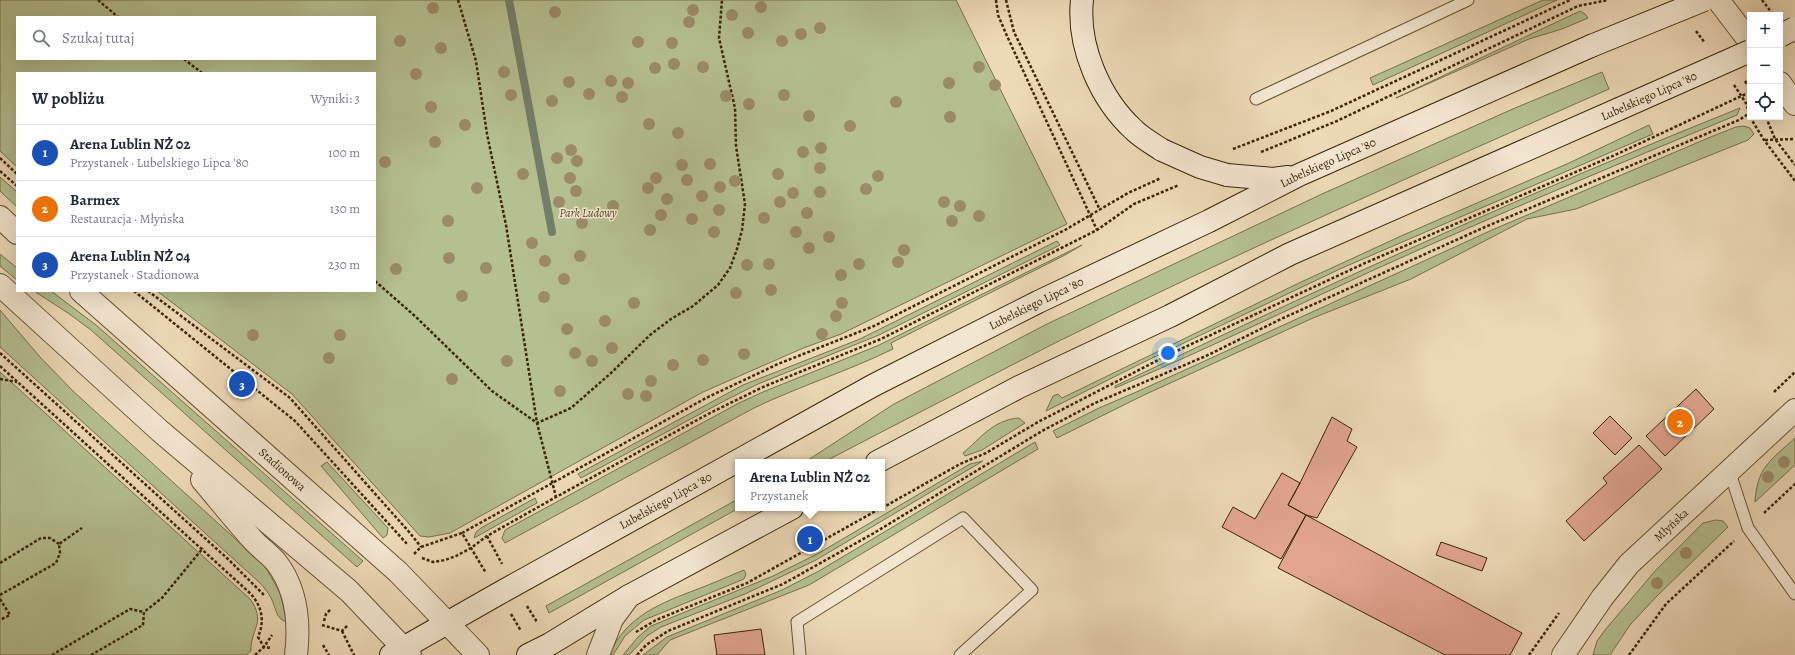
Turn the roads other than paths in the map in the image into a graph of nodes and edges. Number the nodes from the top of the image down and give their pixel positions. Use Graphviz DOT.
graph roads {
  1 [pos="1082,0"];
  2 [pos="1468,0"];
  3 [pos="1704,0"];
  4 [pos="1718,0"];
  5 [pos="1795,28"];
  6 [pos="1783,34"];
  7 [pos="1747,38"];
  8 [pos="1747,52"];
  9 [pos="1781,84"];
  10 [pos="1256,99"];
  11 [pos="1795,104"];
  12 [pos="1299,175"];
  13 [pos="0,217"];
  14 [pos="16,232"];
  15 [pos="0,285"];
  16 [pos="82,292"];
  17 [pos="1795,410"];
  18 [pos="160,430"];
  19 [pos="741,459"];
  20 [pos="883,459"];
  21 [pos="735,462"];
  22 [pos="1729,470"];
  23 [pos="786,511"];
  24 [pos="1795,594"];
  25 [pos="629,596"];
  26 [pos="447,623"];
  27 [pos="296,650"];
  28 [pos="402,653"];
  29 [pos="531,653"];
  30 [pos="478,655"];
  31 [pos="598,655"];
  32 [pos="800,655"];
  33 [pos="960,655"];
  34 [pos="1563,655"];
  1 -- 12 [label="main road, bridge"];
  2 -- 10 [label="lane"];
  3 -- 12 [label="main road, Lubelskiego Lipca '80, bridge"];
  4 -- 7 [label="main road"];
  5 -- 6 [label="main road, bridge"];
  8 -- 20 [label="main road, Lubelskiego Lipca '80, bridge"];
  9 -- 11 [label="main road"];
  12 -- 19 [label="main road, Lubelskiego Lipca '80"];
  13 -- 14 [label="main road"];
  15 -- 18 [label="main road"];
  16 -- 26 [label="main road, Stadionowa"];
  17 -- 22 [label="main road, Młyńska"];
  18 -- 27 [label="main road"];
  18 -- 28 [label="main road"];
  21 -- 26 [label="main road, Lubelskiego Lipca '80"];
  22 -- 24 [label="lane"];
  22 -- 34 [label="main road, Młyńska"];
  23 -- 25 [label="main road"];
  25 -- 29 [label="main road"];
  25 -- 31 [label="main road"];
  26 -- 28 [label="main road, Lubelskiego Lipca '80"];
  26 -- 30 [label="main road, Stadionowa"];
  32 -- 33 [label="lane"];
}
